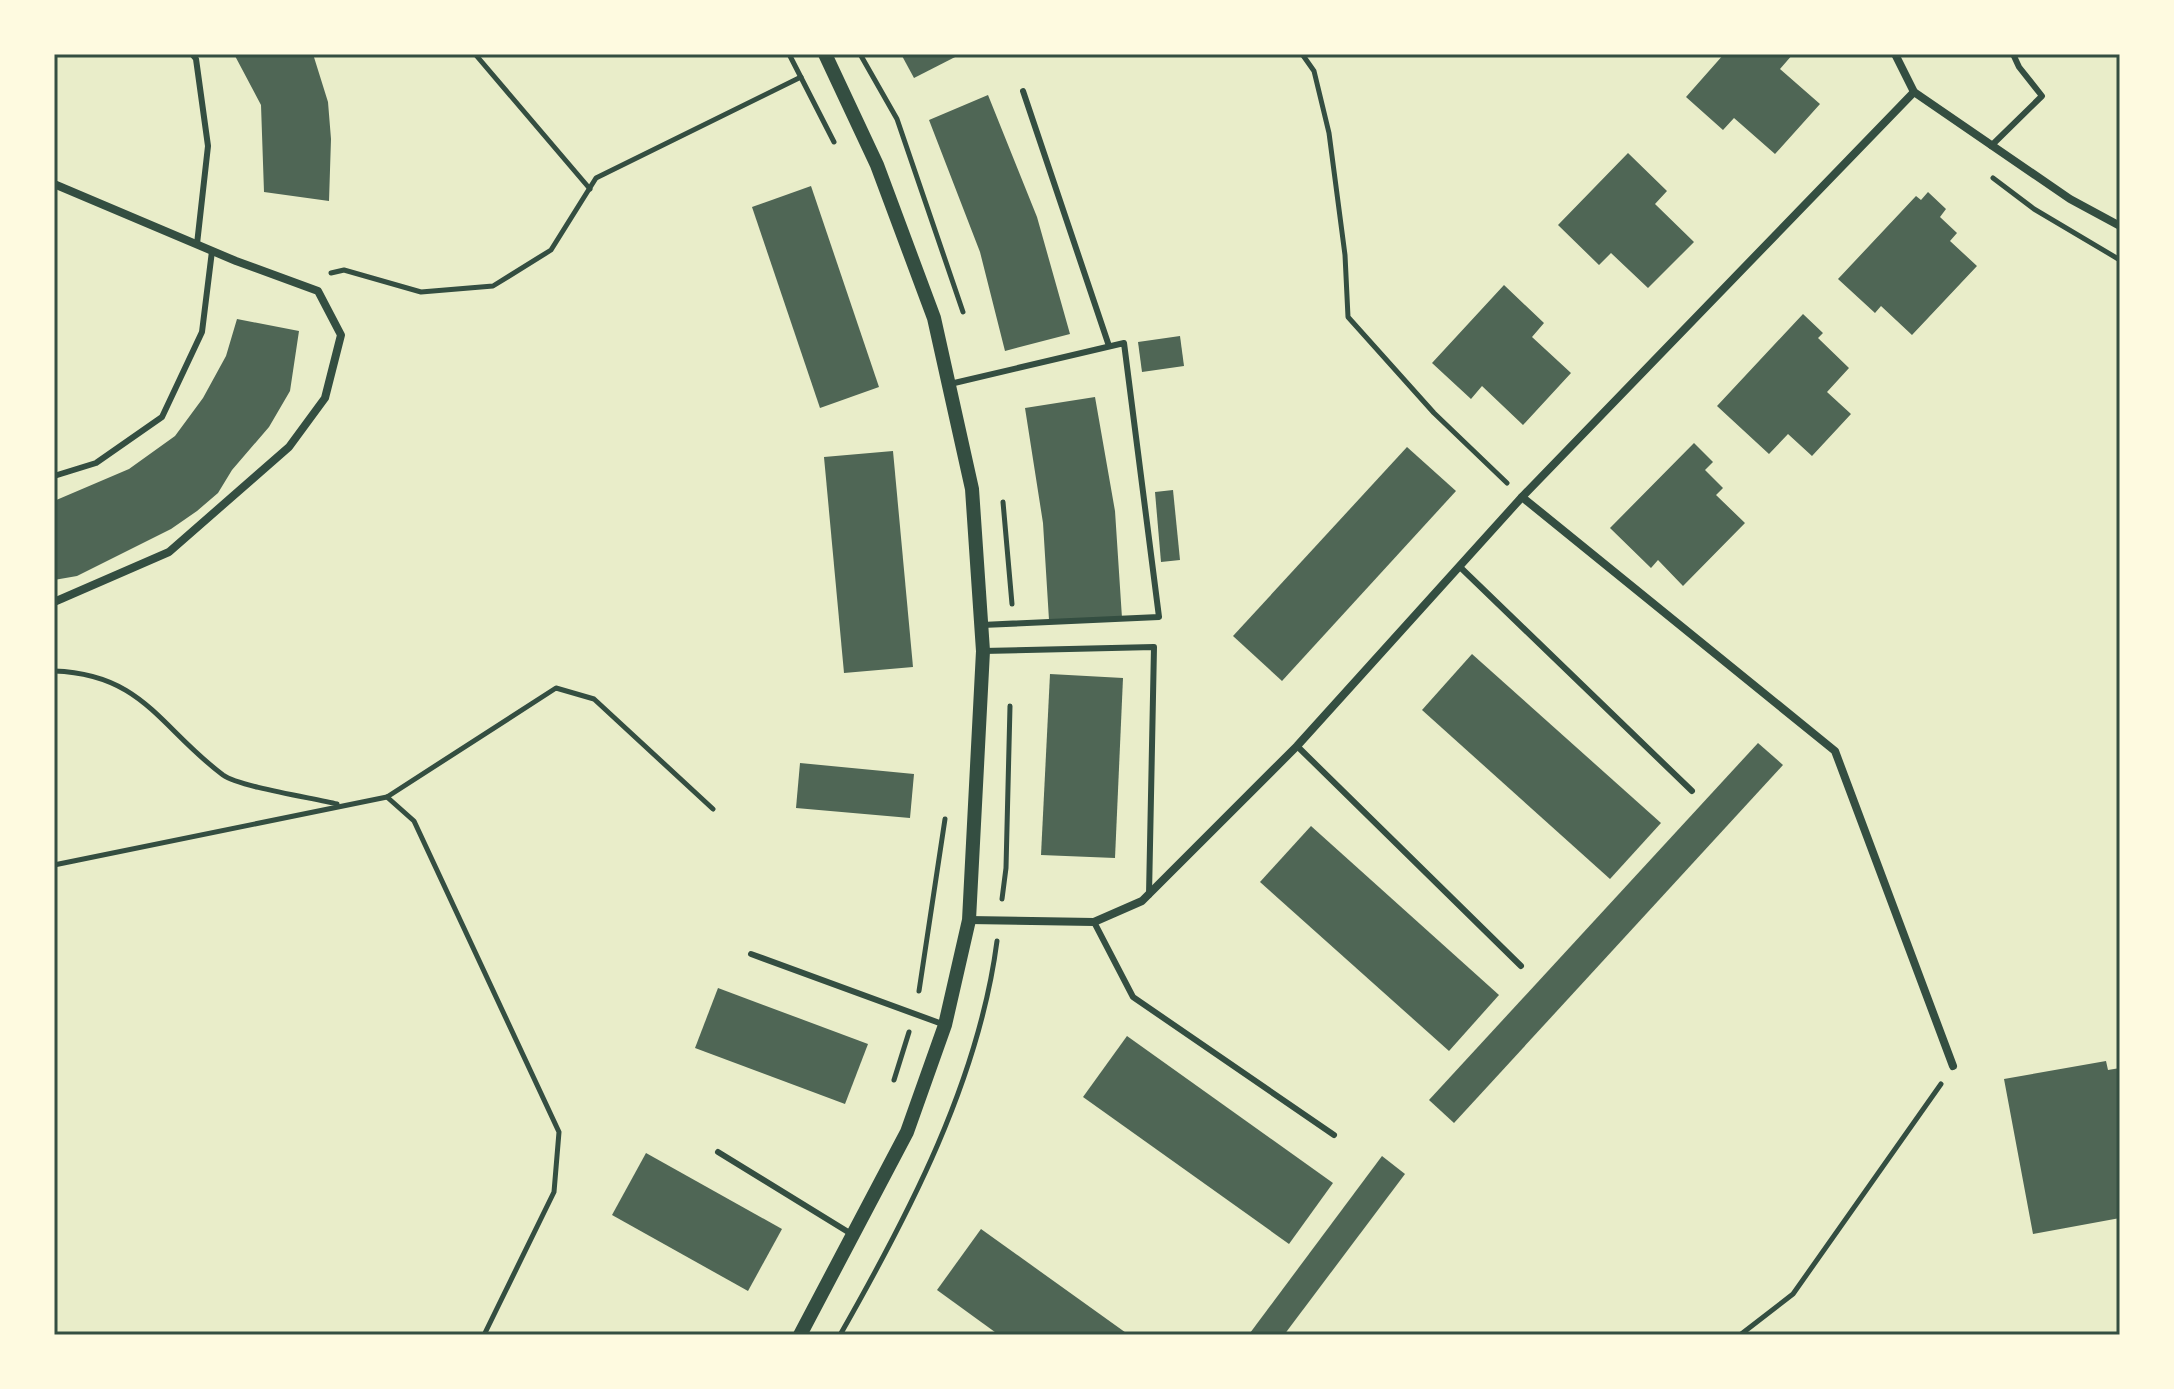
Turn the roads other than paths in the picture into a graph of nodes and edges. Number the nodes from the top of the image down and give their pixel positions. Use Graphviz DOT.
graph roads {
  1 [pos="192,54"];
  2 [pos="825,54"];
  3 [pos="1895,54"];
  4 [pos="2013,54"];
  5 [pos="1023,91"];
  6 [pos="1914,92"];
  7 [pos="1991,146"];
  8 [pos="54,184"];
  9 [pos="2120,226"];
  10 [pos="197,244"];
  11 [pos="212,251"];
  12 [pos="1109,346"];
  13 [pos="949,385"];
  14 [pos="54,476"];
  15 [pos="1522,497"];
  16 [pos="1460,567"];
  17 [pos="54,602"];
  18 [pos="982,625"];
  19 [pos="983,651"];
  20 [pos="1297,746"];
  21 [pos="1692,791"];
  22 [pos="1149,895"];
  23 [pos="969,920"];
  24 [pos="1094,922"];
  25 [pos="751,954"];
  26 [pos="1521,966"];
  27 [pos="945,1025"];
  28 [pos="1953,1066"];
  29 [pos="1334,1135"];
  30 [pos="718,1152"];
  31 [pos="853,1235"];
  32 [pos="800,1335"];
  1 -- 10 [label="lane"];
  2 -- 13 [label="street"];
  3 -- 6 [label="street"];
  4 -- 7 [label="lane"];
  5 -- 12 [label="lane"];
  6 -- 7 [label="street"];
  6 -- 15 [label="street"];
  7 -- 9 [label="street"];
  8 -- 10 [label="street"];
  10 -- 11 [label="street"];
  11 -- 14 [label="lane"];
  11 -- 17 [label="street"];
  12 -- 13 [label="lane"];
  12 -- 18 [label="lane"];
  13 -- 18 [label="street"];
  15 -- 16 [label="street"];
  15 -- 28 [label="street"];
  16 -- 20 [label="street"];
  16 -- 21 [label="lane"];
  18 -- 19 [label="street"];
  19 -- 22 [label="lane"];
  19 -- 23 [label="street"];
  20 -- 22 [label="street"];
  20 -- 26 [label="lane"];
  22 -- 24 [label="street"];
  23 -- 24 [label="street"];
  23 -- 27 [label="street"];
  24 -- 29 [label="lane"];
  25 -- 27 [label="lane"];
  27 -- 31 [label="street"];
  30 -- 31 [label="lane"];
  31 -- 32 [label="street"];
}
